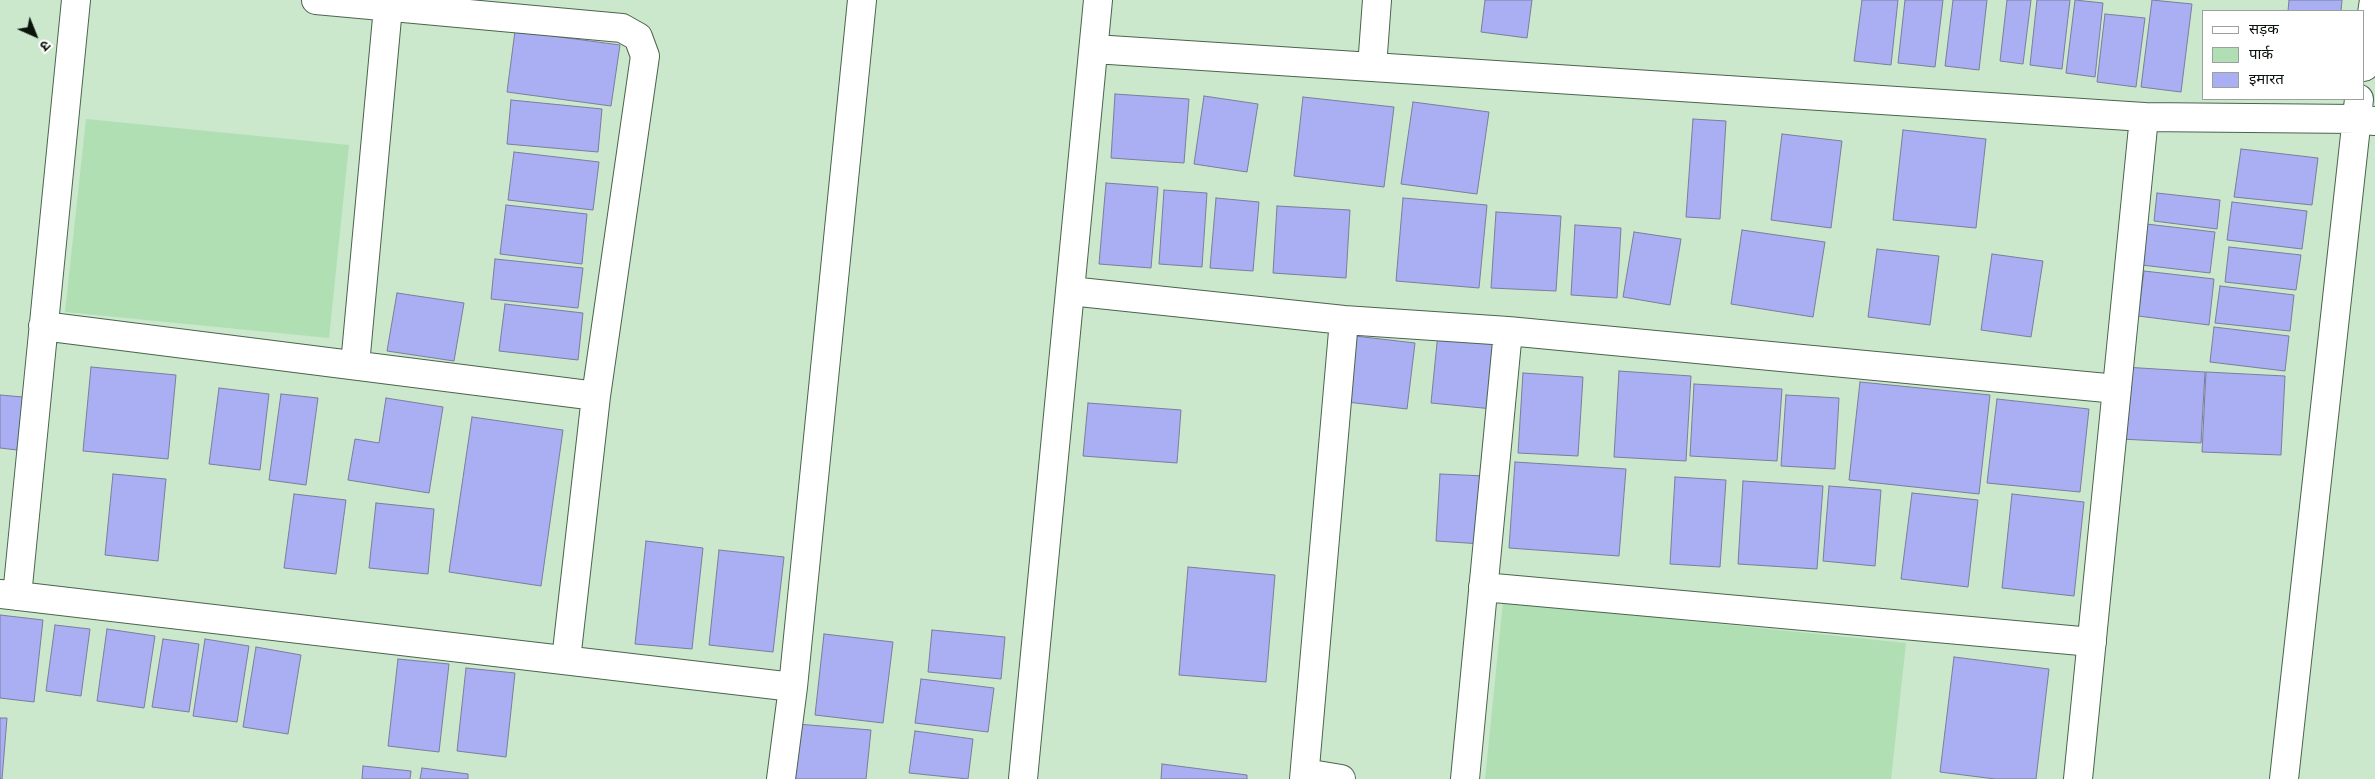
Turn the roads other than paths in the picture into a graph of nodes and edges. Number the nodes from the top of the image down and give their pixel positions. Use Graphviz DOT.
graph roads {
  1 [pos="76,0"];
  2 [pos="316,0"];
  3 [pos="862,0"];
  4 [pos="1098,0"];
  5 [pos="1377,0"];
  6 [pos="2374,0"];
  7 [pos="388,7"];
  8 [pos="1094,49"];
  9 [pos="2365,60"];
  10 [pos="1372,67"];
  11 [pos="2363,113"];
  12 [pos="2144,117"];
  13 [pos="1070,291"];
  14 [pos="1344,320"];
  15 [pos="43,326"];
  16 [pos="1508,331"];
  17 [pos="355,365"];
  18 [pos="2117,389"];
  19 [pos="596,396"];
  20 [pos="1483,587"];
  21 [pos="8,594"];
  22 [pos="2092,642"];
  23 [pos="566,660"];
  24 [pos="792,687"];
  25 [pos="1304,776"];
  26 [pos="781,779"];
  27 [pos="1024,779"];
  28 [pos="1341,779"];
  29 [pos="1465,779"];
  30 [pos="2078,779"];
  31 [pos="2284,779"];
  1 -- 15 [label="street"];
  2 -- 7 [label="street"];
  3 -- 24 [label="street"];
  4 -- 8 [label="street"];
  5 -- 10 [label="street"];
  6 -- 9 [label="street"];
  7 -- 17 [label="street"];
  7 -- 19 [label="street"];
  8 -- 10 [label="street"];
  8 -- 13 [label="street"];
  10 -- 12 [label="street"];
  11 -- 12 [label="street"];
  11 -- 31 [label="street"];
  12 -- 18 [label="street"];
  13 -- 14 [label="street"];
  13 -- 27 [label="street"];
  14 -- 16 [label="street"];
  14 -- 25 [label="street"];
  15 -- 17 [label="street"];
  15 -- 21 [label="street"];
  16 -- 18 [label="street"];
  16 -- 20 [label="street"];
  17 -- 19 [label="street"];
  18 -- 22 [label="street"];
  19 -- 23 [label="street"];
  20 -- 22 [label="street"];
  20 -- 29 [label="street"];
  21 -- 23 [label="street"];
  22 -- 30 [label="street"];
  23 -- 24 [label="street"];
  24 -- 26 [label="street"];
  25 -- 28 [label="street"];
}
